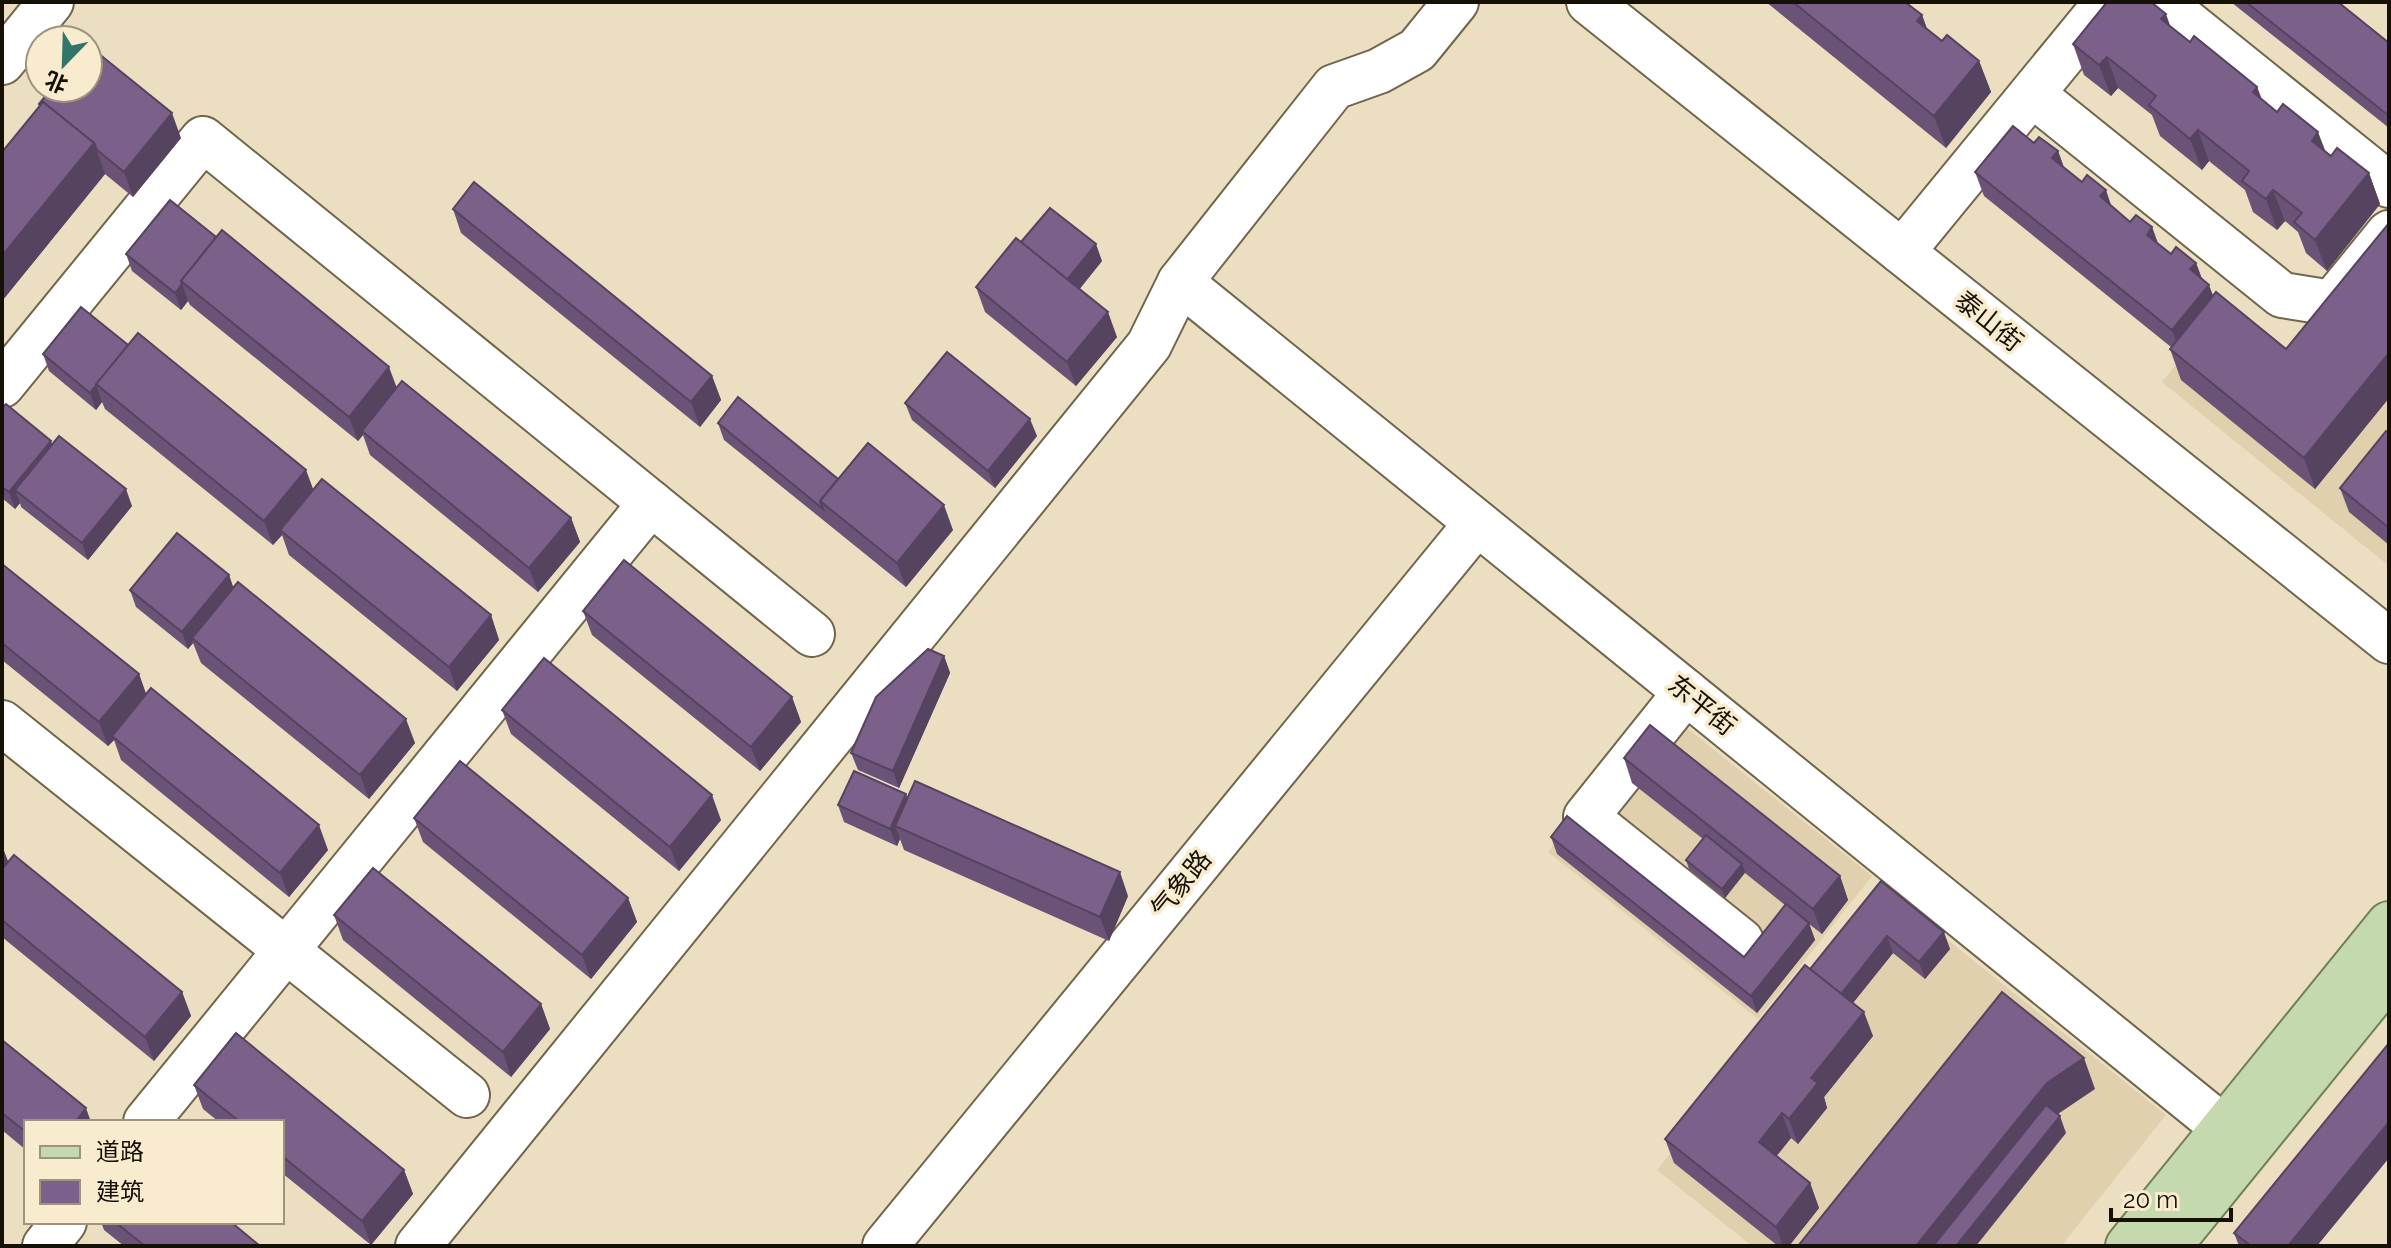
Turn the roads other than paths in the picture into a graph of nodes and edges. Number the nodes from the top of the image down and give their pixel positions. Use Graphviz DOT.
graph roads {
  1 [pos="51,2"];
  2 [pos="1456,2"];
  3 [pos="1589,2"];
  4 [pos="2107,2"];
  5 [pos="2174,12"];
  6 [pos="2,62"];
  7 [pos="2032,94"];
  8 [pos="2389,185"];
  9 [pos="2389,233"];
  10 [pos="1902,252"];
  11 [pos="1180,282"];
  12 [pos="2,385"];
  13 [pos="651,503"];
  14 [pos="1477,523"];
  15 [pos="812,634"];
  16 [pos="2389,641"];
  17 [pos="1686,692"];
  18 [pos="2,723"];
  19 [pos="2389,924"];
  20 [pos="1741,941"];
  21 [pos="286,951"];
  22 [pos="2389,975"];
  23 [pos="467,1095"];
  24 [pos="148,1120"];
  25 [pos="2224,1128"];
  26 [pos="62,1224"];
  27 [pos="45,1246"];
  28 [pos="418,1246"];
  29 [pos="885,1246"];
  30 [pos="2128,1246"];
  31 [pos="2169,1246"];
  1 -- 6 [label="street"];
  2 -- 11 [label="street"];
  3 -- 10 [label="street, 泰山街"];
  4 -- 7 [label="street"];
  5 -- 8 [label="street"];
  7 -- 9 [label="street"];
  7 -- 10 [label="street"];
  10 -- 16 [label="street, 泰山街"];
  11 -- 14 [label="street, 东平街"];
  11 -- 28 [label="street"];
  12 -- 13 [label="street"];
  13 -- 15 [label="street"];
  13 -- 21 [label="street"];
  14 -- 17 [label="street, 东平街"];
  14 -- 29 [label="street, 气象路"];
  17 -- 20 [label="street"];
  17 -- 25 [label="street, 东平街"];
  18 -- 21 [label="street"];
  19 -- 25 [label="main road"];
  21 -- 23 [label="street"];
  21 -- 24 [label="street"];
  22 -- 31 [label="main road"];
  25 -- 30 [label="main road"];
  26 -- 27 [label="street"];
}
